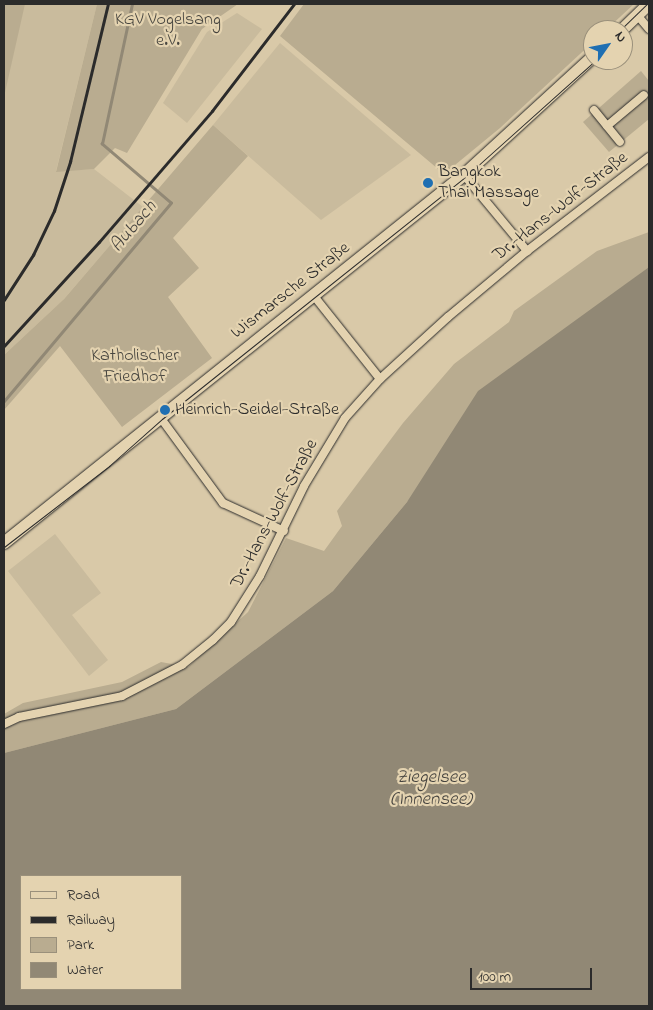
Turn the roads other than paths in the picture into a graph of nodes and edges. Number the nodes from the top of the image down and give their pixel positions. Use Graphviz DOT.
graph roads {
  1 [pos="649,4"];
  2 [pos="638,16"];
  3 [pos="633,20"];
  4 [pos="649,29"];
  5 [pos="583,66"];
  6 [pos="644,95"];
  7 [pos="594,110"];
  8 [pos="607,126"];
  9 [pos="620,142"];
  10 [pos="649,157"];
  11 [pos="464,175"];
  12 [pos="527,251"];
  13 [pos="314,296"];
  14 [pos="380,379"];
  15 [pos="160,417"];
  16 [pos="284,531"];
  17 [pos="4,543"];
  18 [pos="4,724"];
  1 -- 2 [label="main road"];
  2 -- 3 [label="main road"];
  2 -- 4 [label="street"];
  5 -- 11 [label="main road, Wismarsche Straße"];
  6 -- 8 [label="street"];
  7 -- 8 [label="street"];
  8 -- 9 [label="street"];
  10 -- 12 [label="street, Dr.-Hans-Wolf-Straße"];
  11 -- 12 [label="street"];
  11 -- 13 [label="main road, Wismarsche Straße"];
  12 -- 14 [label="street, Dr.-Hans-Wolf-Straße"];
  13 -- 14 [label="street"];
  13 -- 15 [label="main road, Wismarsche Straße"];
  14 -- 16 [label="street, Dr.-Hans-Wolf-Straße"];
  15 -- 16 [label="street"];
  15 -- 17 [label="main road, Wismarsche Straße"];
  16 -- 18 [label="street, Dr.-Hans-Wolf-Straße"];
}
